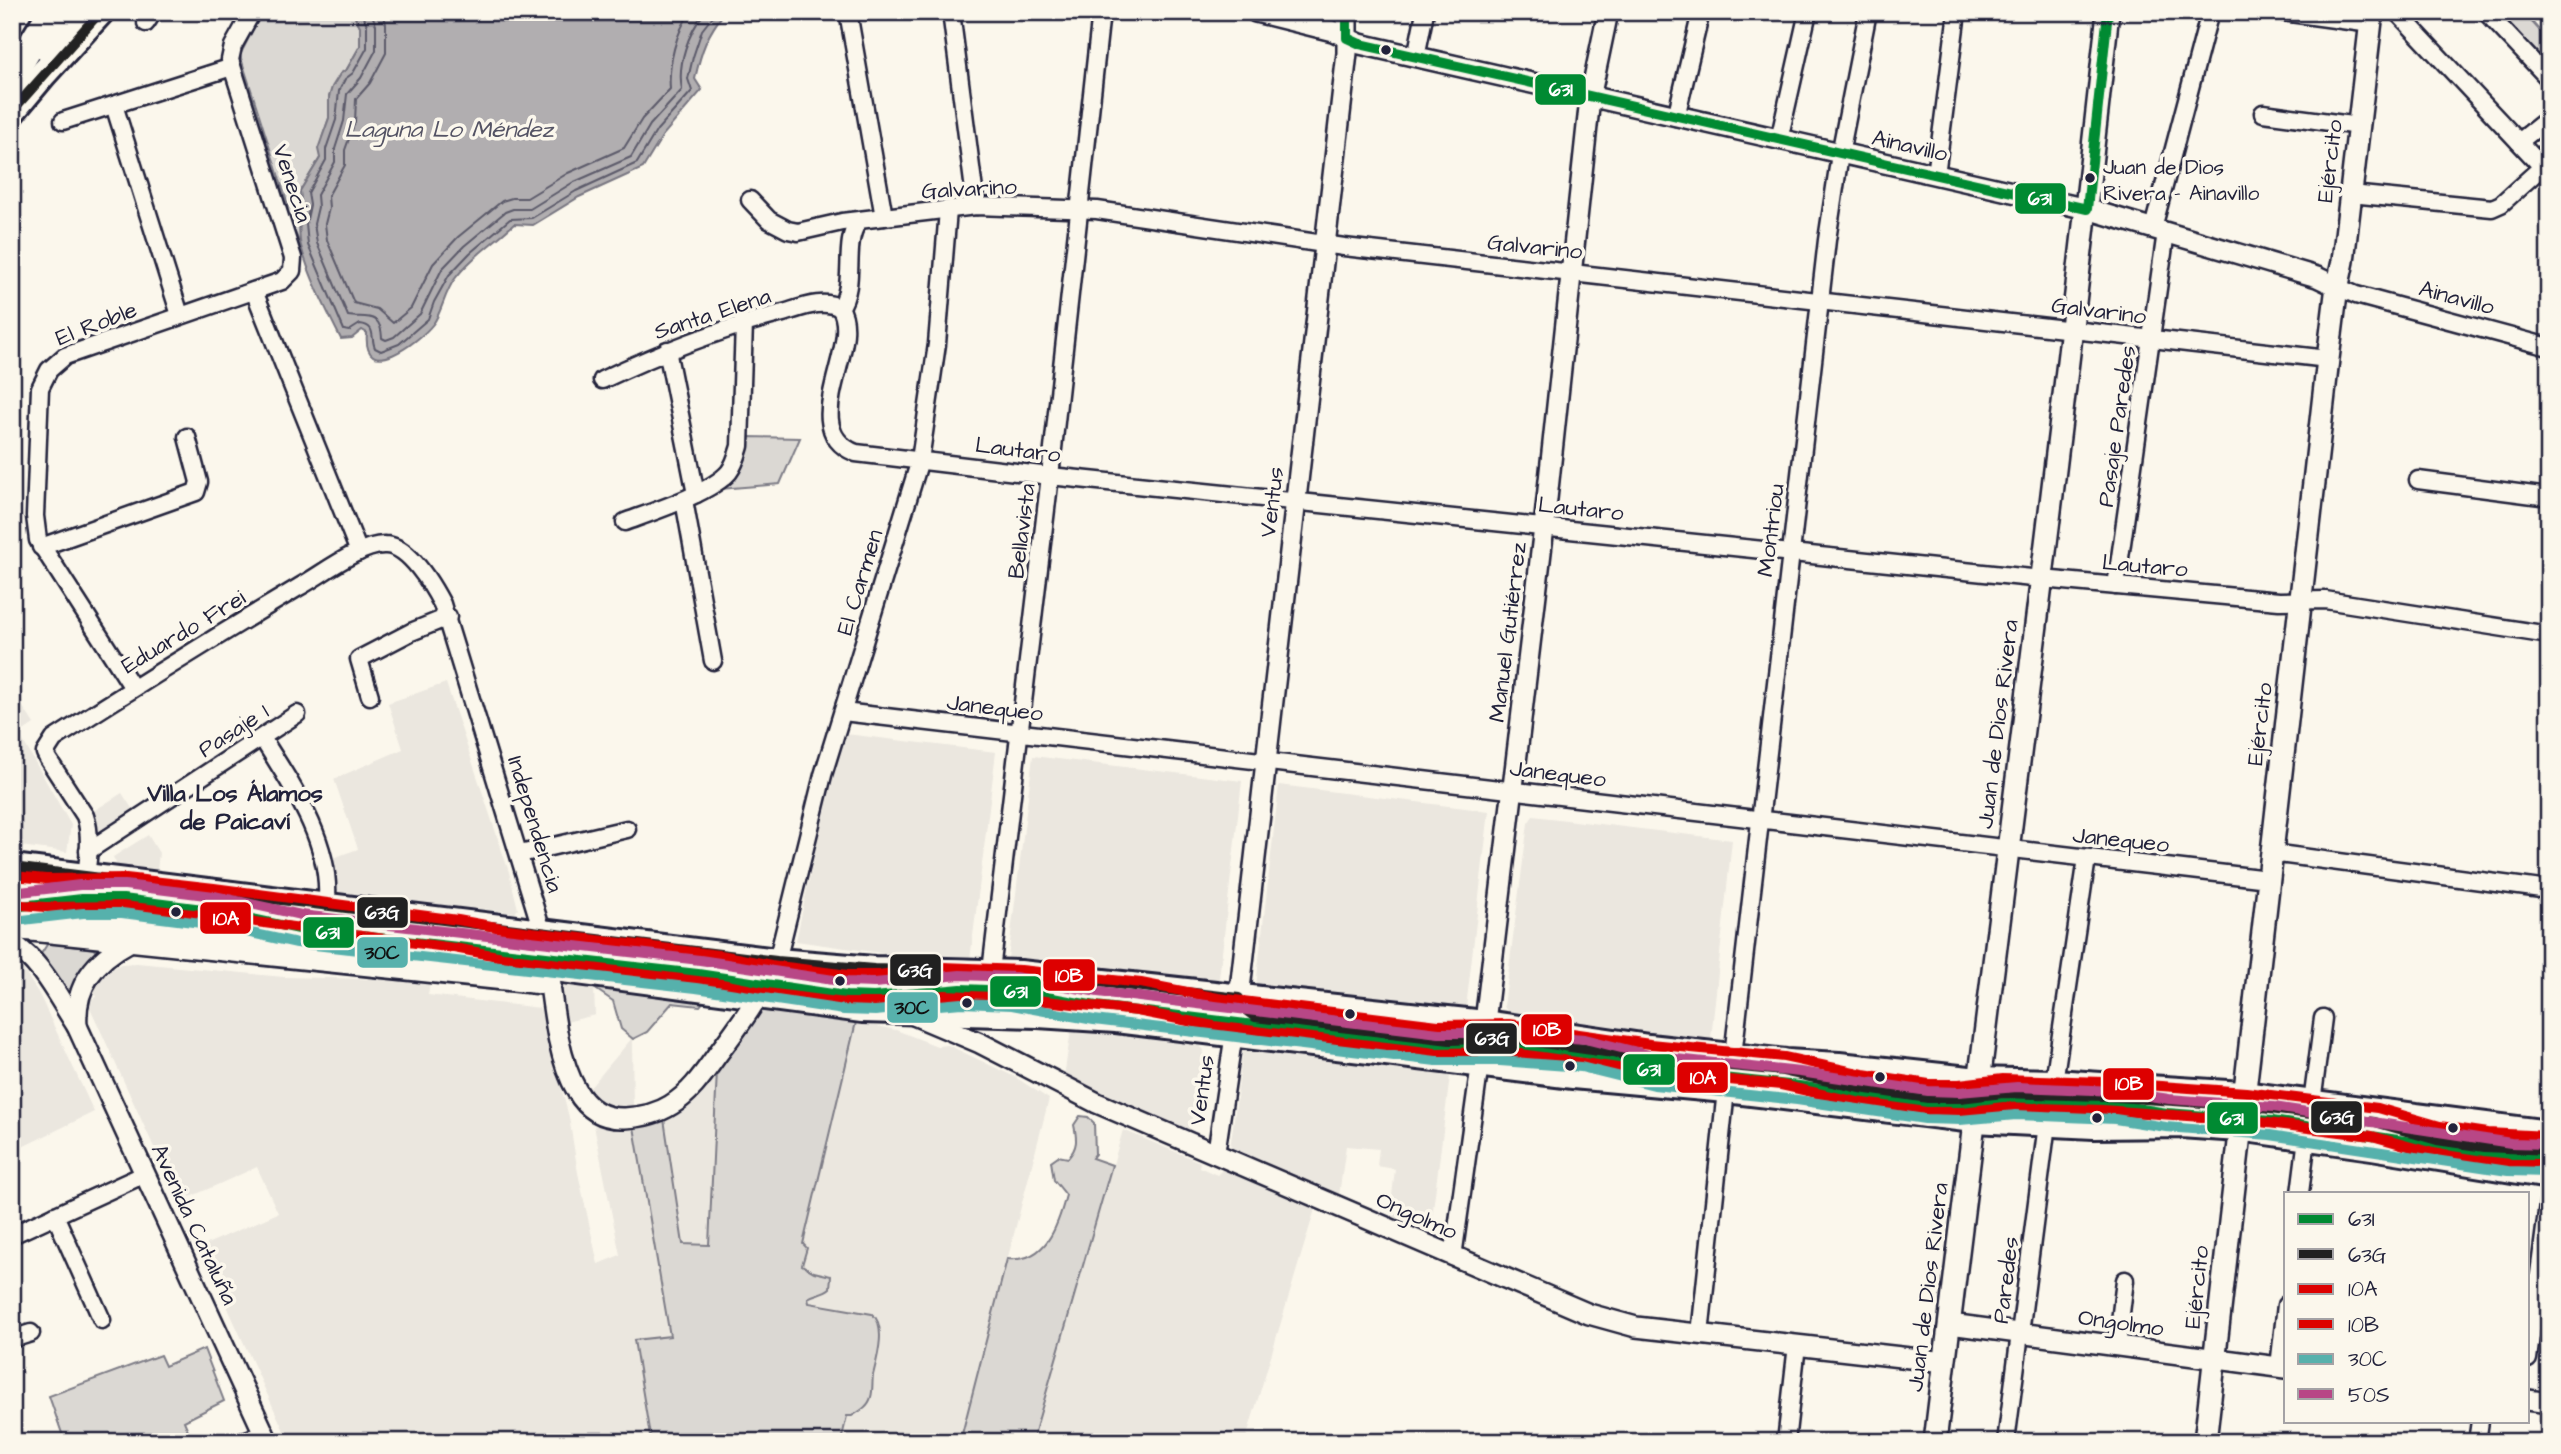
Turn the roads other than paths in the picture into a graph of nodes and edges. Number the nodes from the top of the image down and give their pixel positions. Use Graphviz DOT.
graph roads {
  1 [pos="50,12"];
  2 [pos="71,12"];
  3 [pos="100,12"];
  4 [pos="252,12"];
  5 [pos="848,12"];
  6 [pos="951,12"];
  7 [pos="1101,12"];
  8 [pos="1255,12"];
  9 [pos="1347,12"];
  10 [pos="1425,12"];
  11 [pos="1608,12"];
  12 [pos="1701,12"];
  13 [pos="1808,12"];
  14 [pos="1868,12"];
  15 [pos="1957,12"];
  16 [pos="2108,12"];
  17 [pos="2210,12"];
  18 [pos="2283,12"];
  19 [pos="2397,12"];
  20 [pos="2486,12"];
  21 [pos="2372,18"];
  22 [pos="1347,38"];
  23 [pos="1416,57"];
  24 [pos="232,67"];
  25 [pos="12,76"];
  26 [pos="2549,79"];
  27 [pos="1590,98"];
  28 [pos="114,105"];
  29 [pos="12,111"];
  30 [pos="2263,113"];
  31 [pos="1676,117"];
  32 [pos="2549,118"];
  33 [pos="63,121"];
  34 [pos="2359,126"];
  35 [pos="1779,140"];
  36 [pos="2519,142"];
  37 [pos="1840,154"];
  38 [pos="2545,170"];
  39 [pos="1936,175"];
  40 [pos="2351,194"];
  41 [pos="750,200"];
  42 [pos="976,206"];
  43 [pos="2087,209"];
  44 [pos="948,210"];
  45 [pos="1080,210"];
  46 [pos="884,216"];
  47 [pos="858,222"];
  48 [pos="2160,230"];
  49 [pos="1325,244"];
  50 [pos="1571,273"];
  51 [pos="2338,287"];
  52 [pos="254,291"];
  53 [pos="1820,300"];
  54 [pos="841,308"];
  55 [pos="180,315"];
  56 [pos="744,323"];
  57 [pos="2073,329"];
  58 [pos="2151,339"];
  59 [pos="2549,347"];
  60 [pos="667,350"];
  61 [pos="2328,359"];
  62 [pos="602,380"];
  63 [pos="187,437"];
  64 [pos="920,460"];
  65 [pos="1050,476"];
  66 [pos="2417,480"];
  67 [pos="690,497"];
  68 [pos="2549,497"];
  69 [pos="1295,502"];
  70 [pos="625,522"];
  71 [pos="1544,527"];
  72 [pos="41,547"];
  73 [pos="359,552"];
  74 [pos="1790,553"];
  75 [pos="2042,579"];
  76 [pos="2116,586"];
  77 [pos="2300,600"];
  78 [pos="448,617"];
  79 [pos="2549,635"];
  80 [pos="713,662"];
  81 [pos="133,688"];
  82 [pos="370,696"];
  83 [pos="843,712"];
  84 [pos="297,714"];
  85 [pos="1020,733"];
  86 [pos="262,738"];
  87 [pos="1266,762"];
  88 [pos="1513,791"];
  89 [pos="1759,820"];
  90 [pos="627,829"];
  91 [pos="2008,849"];
  92 [pos="88,851"];
  93 [pos="2271,853"];
  94 [pos="520,854"];
  95 [pos="2087,858"];
  96 [pos="12,867"];
  97 [pos="85,876"];
  98 [pos="2268,879"];
  99 [pos="2549,890"];
  100 [pos="326,906"];
  101 [pos="12,907"];
  102 [pos="80,916"];
  103 [pos="12,929"];
  104 [pos="542,931"];
  105 [pos="129,942"];
  106 [pos="12,943"];
  107 [pos="777,961"];
  108 [pos="991,971"];
  109 [pos="550,977"];
  110 [pos="760,996"];
  111 [pos="1239,998"];
  112 [pos="898,1011"];
  113 [pos="2323,1018"];
  114 [pos="1485,1023"];
  115 [pos="78,1026"];
  116 [pos="1234,1033"];
  117 [pos="1733,1056"];
  118 [pos="1480,1064"];
  119 [pos="1978,1080"];
  120 [pos="2054,1082"];
  121 [pos="1726,1090"];
  122 [pos="2243,1094"];
  123 [pos="2312,1103"];
  124 [pos="1974,1121"];
  125 [pos="2047,1124"];
  126 [pos="2239,1129"];
  127 [pos="2549,1133"];
  128 [pos="2307,1138"];
  129 [pos="1216,1154"];
  130 [pos="145,1174"];
  131 [pos="2549,1176"];
  132 [pos="2300,1192"];
  133 [pos="2549,1197"];
  134 [pos="55,1216"];
  135 [pos="2547,1218"];
  136 [pos="12,1235"];
  137 [pos="1453,1257"];
  138 [pos="2125,1280"];
  139 [pos="102,1320"];
  140 [pos="1950,1324"];
  141 [pos="32,1333"];
  142 [pos="2021,1333"];
  143 [pos="1700,1334"];
  144 [pos="2284,1336"];
  145 [pos="12,1339"];
  146 [pos="2530,1344"];
  147 [pos="1797,1345"];
  148 [pos="2117,1346"];
  149 [pos="2214,1359"];
  150 [pos="1945,1362"];
  151 [pos="2282,1368"];
  152 [pos="2530,1400"];
  153 [pos="2549,1403"];
  154 [pos="2480,1422"];
  155 [pos="266,1438"];
  156 [pos="242,1442"];
  157 [pos="1786,1442"];
  158 [pos="1936,1442"];
  159 [pos="2006,1442"];
  160 [pos="2205,1442"];
  161 [pos="2477,1442"];
  1 -- 25 [label="highway"];
  2 -- 29 [label="highway"];
  3 -- 29 [label="highway"];
  4 -- 24 [label="street"];
  5 -- 46 [label="street"];
  6 -- 42 [label="street"];
  7 -- 45 [label="street, Bellavista"];
  8 -- 22 [label="street, Ainavillo"];
  9 -- 22 [label="street, Ventus"];
  10 -- 23 [label="street"];
  11 -- 27 [label="street, Manuel Gutiérrez"];
  12 -- 31 [label="street"];
  13 -- 35 [label="street"];
  14 -- 37 [label="street, Montriou"];
  15 -- 39 [label="street"];
  16 -- 43 [label="main road, Juan de Dios Rivera"];
  17 -- 48 [label="street, Pasaje Paredes"];
  18 -- 21 [label="street"];
  19 -- 36 [label="street"];
  20 -- 26 [label="street"];
  21 -- 34 [label="main road, Ejército"];
  22 -- 23 [label="street, Ainavillo"];
  22 -- 49 [label="street, Ventus"];
  23 -- 27 [label="street, Ainavillo"];
  24 -- 28 [label="street"];
  24 -- 52 [label="street, Venecia"];
  27 -- 31 [label="street, Ainavillo"];
  27 -- 50 [label="street, Manuel Gutiérrez"];
  28 -- 33 [label="street"];
  28 -- 55 [label="street"];
  30 -- 34 [label="street"];
  31 -- 35 [label="street, Ainavillo"];
  32 -- 36 [label="street"];
  34 -- 40 [label="main road, Ejército"];
  35 -- 37 [label="street, Ainavillo"];
  36 -- 38 [label="street"];
  37 -- 39 [label="street, Ainavillo"];
  37 -- 53 [label="street, Montriou"];
  38 -- 40 [label="street"];
  39 -- 43 [label="street, Ainavillo"];
  40 -- 51 [label="main road, Ejército"];
  41 -- 47 [label="street, Galvarino"];
  42 -- 44 [label="street, Galvarino"];
  42 -- 45 [label="street, Galvarino"];
  43 -- 48 [label="street, Ainavillo"];
  43 -- 57 [label="main road, Juan de Dios Rivera"];
  44 -- 46 [label="street, Galvarino"];
  44 -- 64 [label="street, El Carmen"];
  45 -- 49 [label="street, Galvarino"];
  45 -- 65 [label="street, Bellavista"];
  46 -- 47 [label="street, Galvarino"];
  47 -- 54 [label="street, Lautaro"];
  48 -- 51 [label="street, Ainavillo"];
  48 -- 58 [label="street, Pasaje Paredes"];
  49 -- 50 [label="street, Galvarino"];
  49 -- 69 [label="street, Ventus"];
  50 -- 53 [label="street, Galvarino"];
  50 -- 71 [label="street, Manuel Gutiérrez"];
  51 -- 59 [label="street, Ainavillo"];
  51 -- 61 [label="main road, Ejército"];
  52 -- 55 [label="street, El Roble"];
  52 -- 73 [label="street"];
  53 -- 57 [label="street, Galvarino"];
  53 -- 74 [label="street, Montriou"];
  54 -- 56 [label="street, Santa Elena"];
  54 -- 64 [label="street, Lautaro"];
  55 -- 72 [label="street, El Roble"];
  56 -- 60 [label="street, Santa Elena"];
  56 -- 67 [label="street"];
  57 -- 58 [label="street, Galvarino"];
  57 -- 75 [label="main road, Juan de Dios Rivera"];
  58 -- 61 [label="street, Galvarino"];
  58 -- 76 [label="street, Pasaje Paredes"];
  60 -- 62 [label="street, Santa Elena"];
  60 -- 67 [label="street"];
  61 -- 77 [label="main road, Ejército"];
  63 -- 72 [label="street"];
  64 -- 65 [label="street, Lautaro"];
  64 -- 83 [label="street, El Carmen"];
  65 -- 69 [label="street, Lautaro"];
  65 -- 85 [label="street, Bellavista"];
  66 -- 68 [label="street"];
  67 -- 70 [label="street"];
  67 -- 80 [label="street"];
  69 -- 71 [label="street, Lautaro"];
  69 -- 87 [label="street, Ventus"];
  71 -- 74 [label="street, Lautaro"];
  71 -- 88 [label="street, Manuel Gutiérrez"];
  72 -- 81 [label="street, El Roble"];
  73 -- 78 [label="street, Independencia"];
  73 -- 81 [label="street, Eduardo Frei"];
  74 -- 75 [label="street, Lautaro"];
  74 -- 89 [label="street, Montriou"];
  75 -- 76 [label="street, Lautaro"];
  75 -- 91 [label="main road, Juan de Dios Rivera"];
  76 -- 77 [label="street, Lautaro"];
  77 -- 79 [label="street, Lautaro"];
  77 -- 93 [label="main road, Ejército"];
  78 -- 82 [label="street"];
  78 -- 94 [label="street, Independencia"];
  81 -- 92 [label="street, Eduardo Frei"];
  83 -- 85 [label="street, Janequeo"];
  83 -- 107 [label="street, El Carmen"];
  84 -- 86 [label="street, Pasaje 1"];
  85 -- 87 [label="street, Janequeo"];
  85 -- 108 [label="street, Bellavista"];
  86 -- 92 [label="street, Pasaje 1"];
  86 -- 100 [label="street"];
  87 -- 88 [label="street, Janequeo"];
  87 -- 111 [label="street, Ventus"];
  88 -- 89 [label="street, Janequeo"];
  88 -- 114 [label="street, Manuel Gutiérrez"];
  89 -- 91 [label="street, Janequeo"];
  89 -- 117 [label="street, Montriou"];
  90 -- 94 [label="street"];
  91 -- 95 [label="street, Janequeo"];
  91 -- 119 [label="main road, Juan de Dios Rivera"];
  92 -- 97 [label="street"];
  93 -- 98 [label="main road, Ejército"];
  93 -- 99 [label="street"];
  94 -- 104 [label="street, Independencia"];
  95 -- 98 [label="street, Janequeo"];
  95 -- 120 [label="street"];
  96 -- 97 [label="main road"];
  97 -- 100 [label="main road"];
  97 -- 102 [label="street"];
  98 -- 122 [label="main road, Ejército"];
  100 -- 104 [label="main road"];
  101 -- 102 [label="main road"];
  102 -- 109 [label="main road"];
  103 -- 105 [label="street"];
  104 -- 107 [label="main road"];
  104 -- 109 [label="street, Independencia"];
  105 -- 109 [label="street"];
  105 -- 115 [label="street"];
  106 -- 115 [label="street, Avenida Cataluña"];
  107 -- 108 [label="main road"];
  107 -- 110 [label="street"];
  108 -- 111 [label="main road"];
  109 -- 110 [label="main road"];
  109 -- 110 [label="street, Independencia"];
  110 -- 112 [label="main road"];
  111 -- 114 [label="main road"];
  112 -- 116 [label="main road"];
  112 -- 129 [label="street, Ongolmo"];
  113 -- 123 [label="street"];
  114 -- 117 [label="main road"];
  114 -- 118 [label="street, Manuel Gutiérrez"];
  115 -- 130 [label="street, Avenida Cataluña"];
  116 -- 118 [label="main road"];
  116 -- 129 [label="street, Ventus"];
  117 -- 119 [label="main road"];
  118 -- 121 [label="main road"];
  118 -- 137 [label="street, Manuel Gutiérrez"];
  119 -- 120 [label="main road"];
  119 -- 124 [label="main road, Juan de Dios Rivera"];
  120 -- 122 [label="main road"];
  121 -- 124 [label="main road"];
  121 -- 143 [label="street"];
  122 -- 123 [label="main road"];
  122 -- 126 [label="main road, Ejército"];
  123 -- 127 [label="main road"];
  124 -- 125 [label="main road"];
  124 -- 140 [label="main road, Juan de Dios Rivera"];
  125 -- 126 [label="main road"];
  125 -- 142 [label="street, Paredes"];
  126 -- 128 [label="main road"];
  126 -- 149 [label="main road, Ejército"];
  128 -- 131 [label="main road"];
  128 -- 132 [label="street"];
  129 -- 137 [label="street, Ongolmo"];
  130 -- 134 [label="street"];
  130 -- 155 [label="street, Avenida Cataluña"];
  133 -- 135 [label="street"];
  134 -- 136 [label="street"];
  134 -- 139 [label="street"];
  135 -- 146 [label="street"];
  137 -- 143 [label="street, Ongolmo"];
  138 -- 148 [label="street"];
  140 -- 142 [label="street, Ongolmo"];
  140 -- 150 [label="main road, Juan de Dios Rivera"];
  141 -- 145 [label="street"];
  142 -- 148 [label="street, Ongolmo"];
  142 -- 159 [label="street, Paredes"];
  143 -- 147 [label="street, Ongolmo"];
  144 -- 151 [label="street"];
  147 -- 150 [label="street, Ongolmo"];
  147 -- 157 [label="street"];
  148 -- 149 [label="street, Ongolmo"];
  149 -- 151 [label="street, Ongolmo"];
  149 -- 160 [label="main road, Ejército"];
  150 -- 158 [label="main road, Juan de Dios Rivera"];
  152 -- 153 [label="street"];
  154 -- 161 [label="street"];
  155 -- 156 [label="street"];
}
